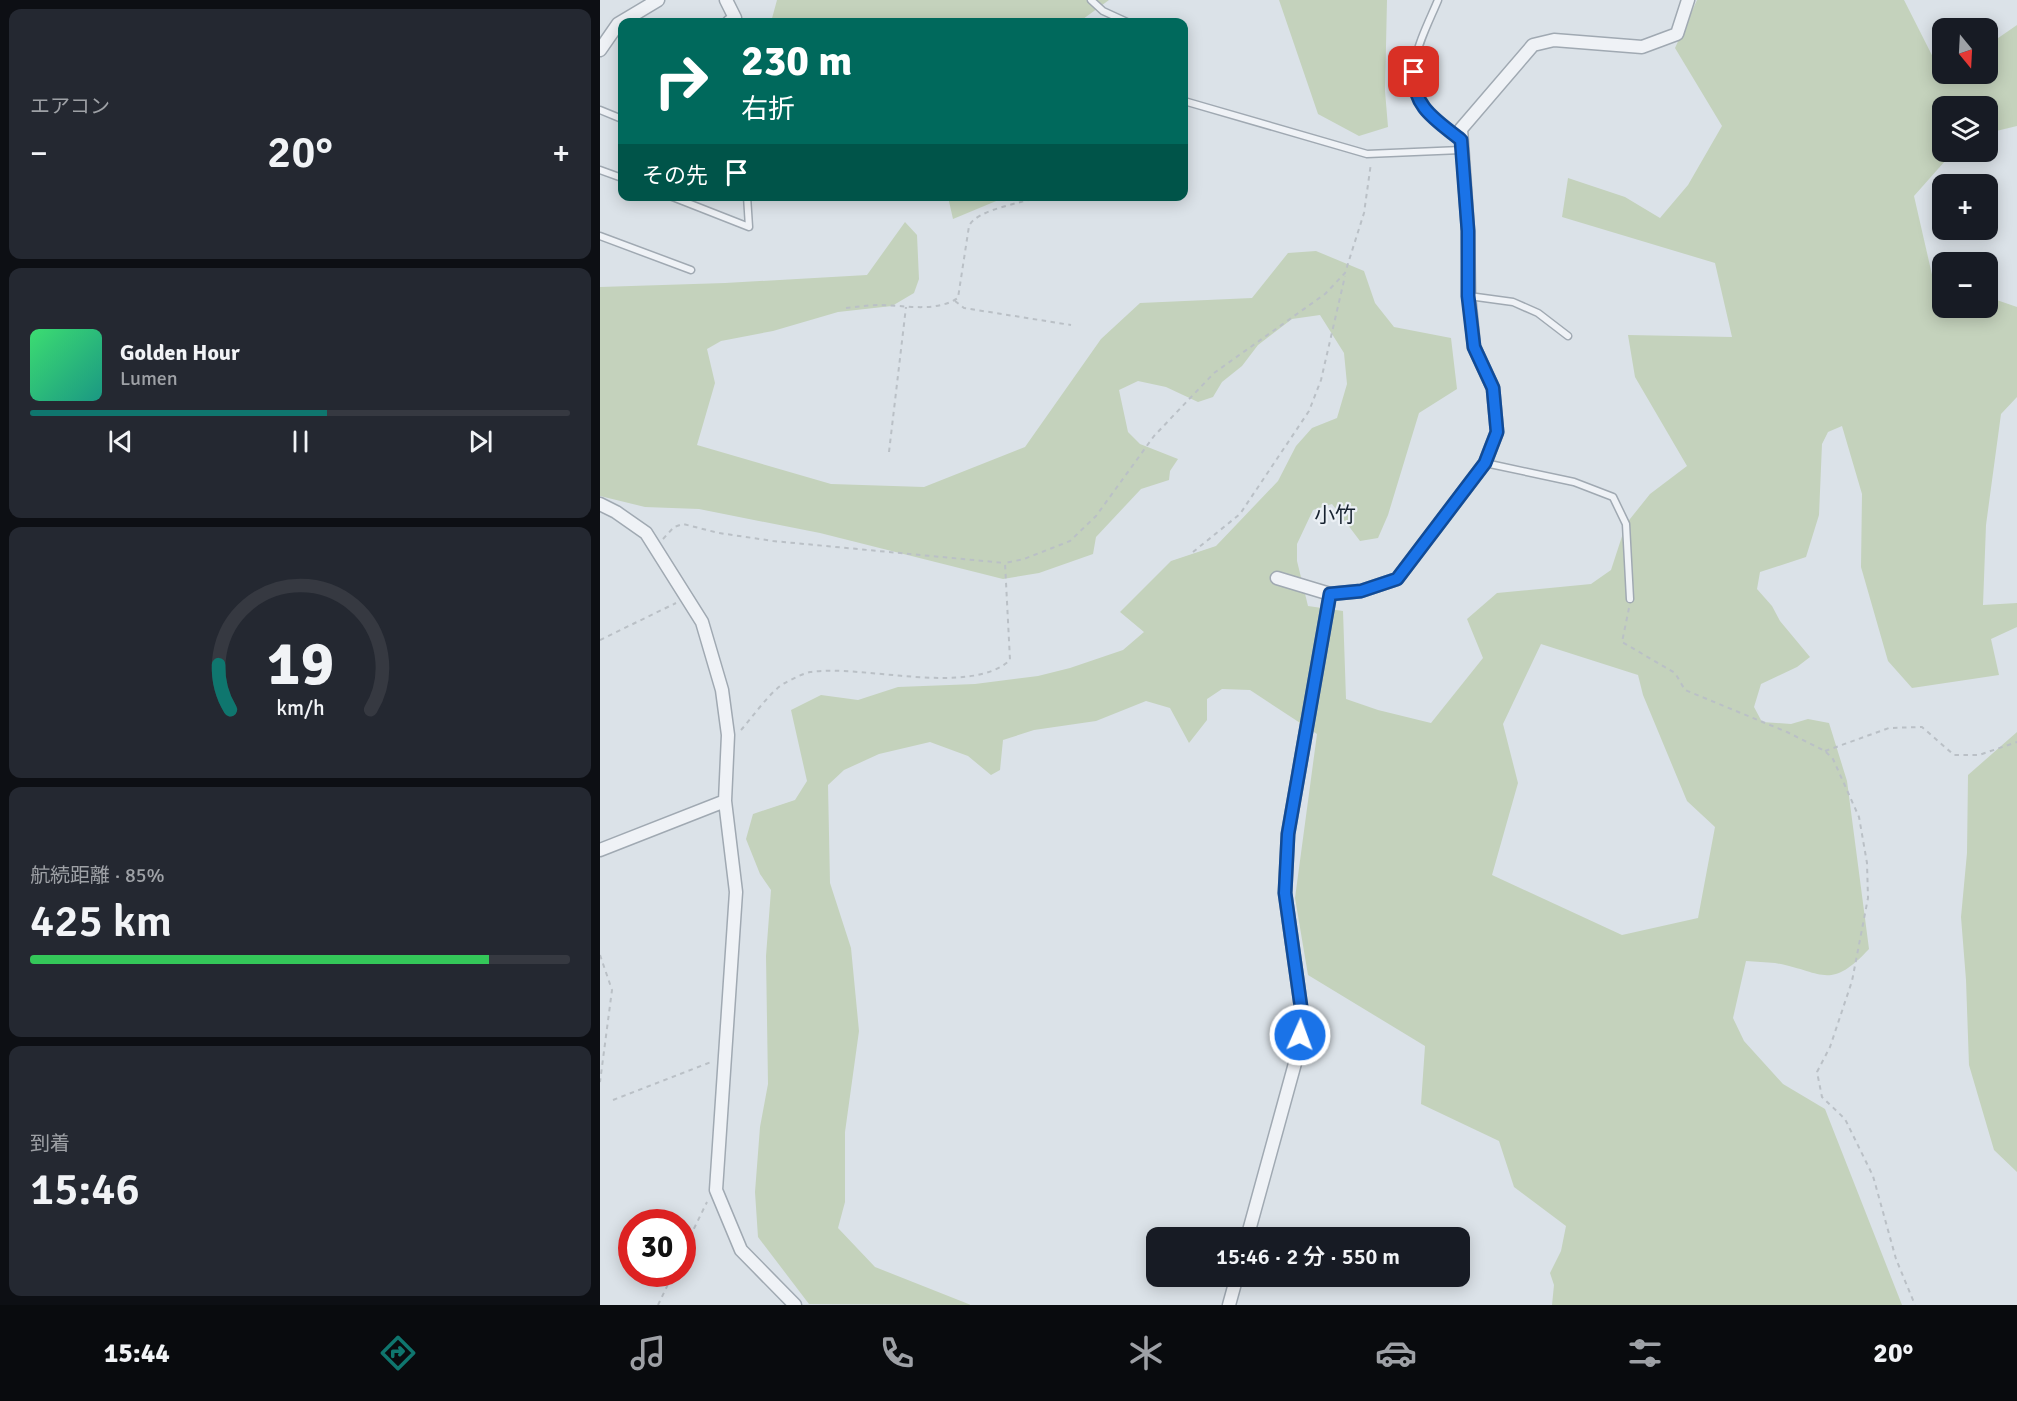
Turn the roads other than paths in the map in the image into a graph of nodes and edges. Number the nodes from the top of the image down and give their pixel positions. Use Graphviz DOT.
graph roads {
  1 [pos="658,0"];
  2 [pos="726,0"];
  3 [pos="1091,0"];
  4 [pos="1438,0"];
  5 [pos="1688,0"];
  6 [pos="630,18"];
  7 [pos="735,18"];
  8 [pos="1118,18"];
  9 [pos="618,27"];
  10 [pos="600,50"];
  11 [pos="1188,102"];
  12 [pos="600,110"];
  13 [pos="618,117"];
  14 [pos="1461,145"];
  15 [pos="600,170"];
  16 [pos="618,177"];
  17 [pos="683,201"];
  18 [pos="747,201"];
  19 [pos="600,236"];
  20 [pos="691,270"];
  21 [pos="1468,296"];
  22 [pos="1568,336"];
  23 [pos="1485,463"];
  24 [pos="600,504"];
  25 [pos="1277,578"];
  26 [pos="1330,594"];
  27 [pos="1630,599"];
  28 [pos="725,801"];
  29 [pos="600,850"];
  30 [pos="1250,1227"];
  31 [pos="1234,1287"];
  32 [pos="795,1305"];
  33 [pos="1229,1305"];
  1 -- 6 [label="street"];
  2 -- 7 [label="street"];
  3 -- 8 [label="lane"];
  4 -- 14 [label="lane"];
  5 -- 14 [label="street"];
  9 -- 10 [label="street"];
  11 -- 14 [label="lane"];
  12 -- 13 [label="lane"];
  14 -- 21 [label="street"];
  15 -- 16 [label="lane"];
  17 -- 18 [label="lane"];
  19 -- 20 [label="lane"];
  21 -- 22 [label="lane"];
  21 -- 23 [label="street"];
  23 -- 26 [label="street"];
  23 -- 27 [label="lane"];
  24 -- 28 [label="street"];
  25 -- 26 [label="street"];
  26 -- 30 [label="street"];
  28 -- 29 [label="street"];
  28 -- 32 [label="street"];
  31 -- 33 [label="street"];
}
